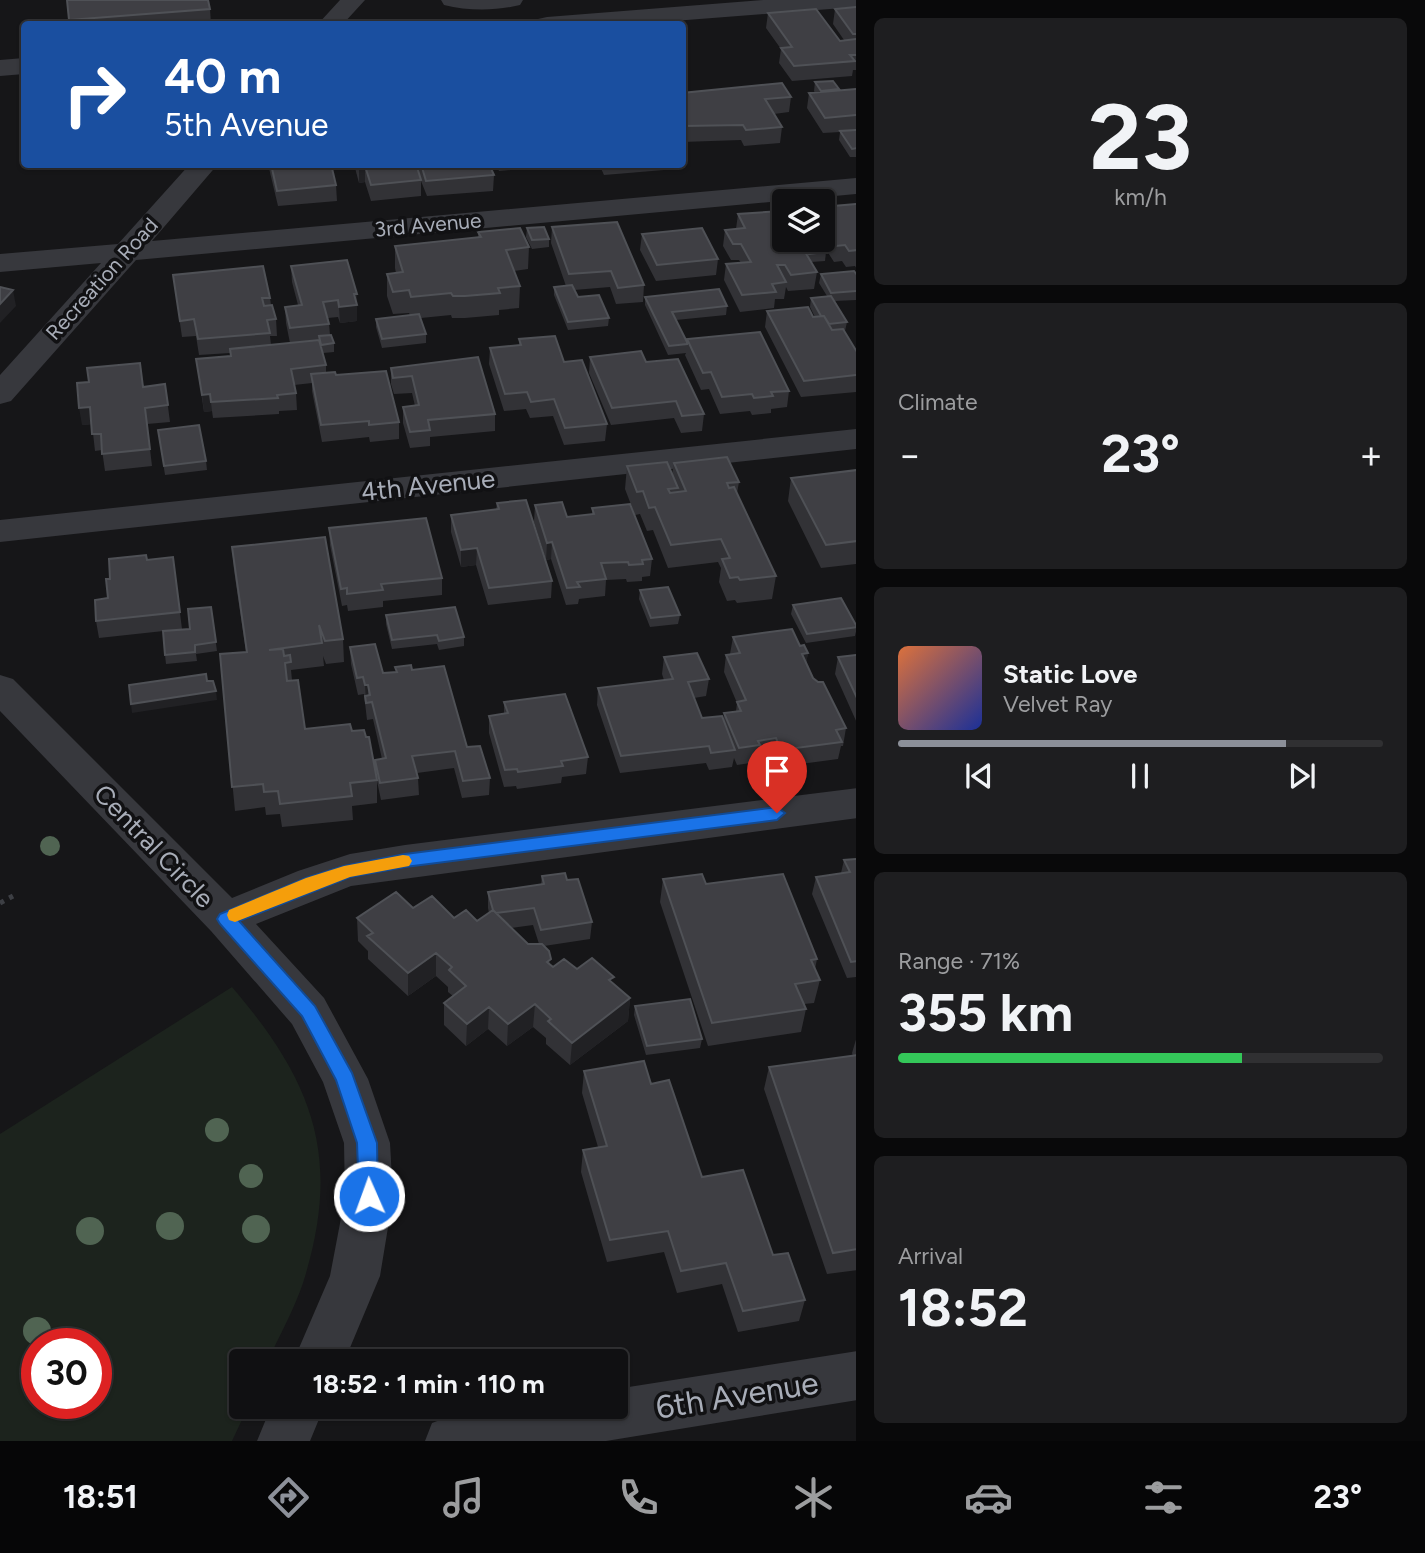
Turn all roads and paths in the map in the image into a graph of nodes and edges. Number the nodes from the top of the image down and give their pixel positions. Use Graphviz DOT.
graph roads {
  1 [pos="352,0"];
  2 [pos="453,0"];
  3 [pos="511,0"];
  4 [pos="856,0"];
  5 [pos="333,21"];
  6 [pos="586,21"];
  7 [pos="21,66"];
  8 [pos="0,68"];
  9 [pos="201,168"];
  10 [pos="856,186"];
  11 [pos="126,252"];
  12 [pos="0,263"];
  13 [pos="0,394"];
  14 [pos="856,439"];
  15 [pos="0,531"];
  16 [pos="0,688"];
  17 [pos="856,803"];
  18 [pos="13,896"];
  19 [pos="0,903"];
  20 [pos="226,919"];
  21 [pos="324,1349"];
  22 [pos="856,1375"];
  23 [pos="293,1419"];
  24 [pos="283,1441"];
  25 [pos="452,1441"];
  1 -- 5 [label="street"];
  2 -- 3 [label="street"];
  4 -- 6 [label="street"];
  7 -- 8 [label="street"];
  9 -- 11 [label="street, Recreation Road"];
  10 -- 11 [label="street, 3rd Avenue"];
  11 -- 12 [label="street, 3rd Avenue"];
  11 -- 13 [label="street, Recreation Road"];
  14 -- 15 [label="street, 4th Avenue"];
  16 -- 20 [label="street, Central Circle"];
  17 -- 20 [label="street"];
  18 -- 19 [label="path"];
  20 -- 21 [label="street, Central Circle"];
  22 -- 25 [label="street, 6th Avenue"];
  23 -- 24 [label="street"];
}
